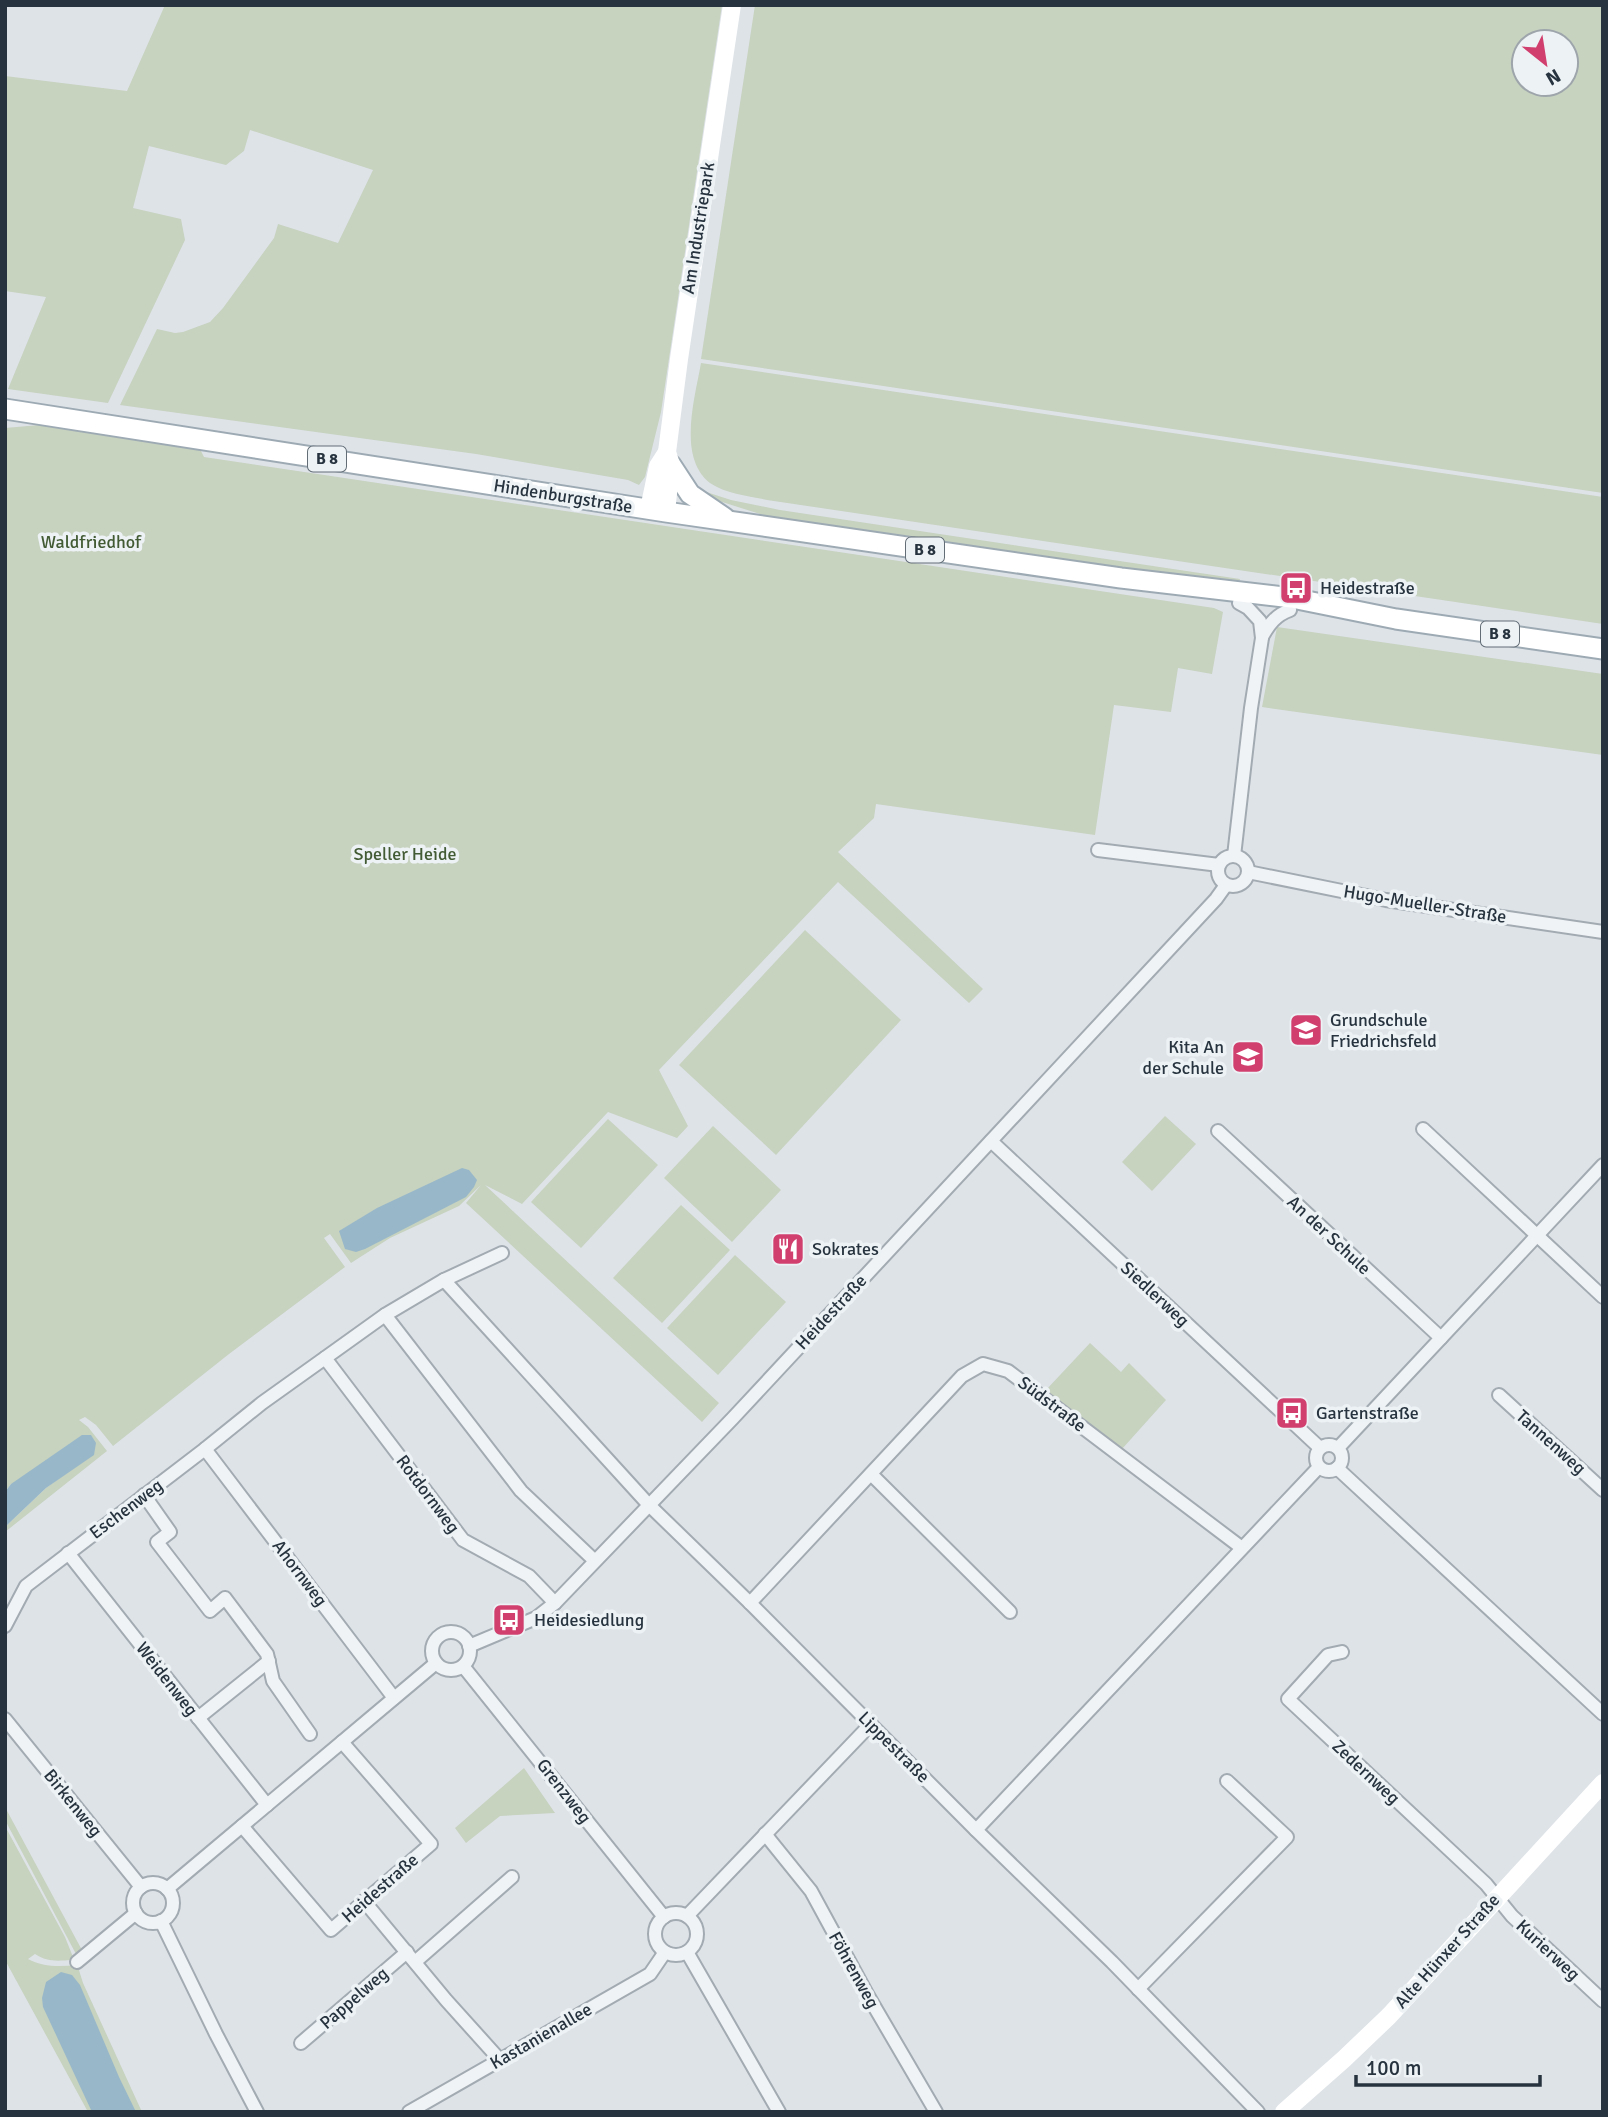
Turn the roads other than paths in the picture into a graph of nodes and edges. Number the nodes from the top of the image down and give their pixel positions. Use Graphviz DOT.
graph roads {
  1 [pos="732,5"];
  2 [pos="5,409"];
  3 [pos="669,459"];
  4 [pos="658,511"];
  5 [pos="729,521"];
  6 [pos="1121,578"];
  7 [pos="1239,603"];
  8 [pos="1290,610"];
  9 [pos="1396,619"];
  10 [pos="1262,638"];
  11 [pos="1603,649"];
  12 [pos="1098,850"];
  13 [pos="1234,856"];
  14 [pos="1219,865"];
  15 [pos="1248,872"];
  16 [pos="1226,885"];
  17 [pos="1603,932"];
  18 [pos="1423,1129"];
  19 [pos="1218,1131"];
  20 [pos="991,1141"];
  21 [pos="1603,1165"];
  22 [pos="1536,1235"];
  23 [pos="502,1252"];
  24 [pos="444,1280"];
  25 [pos="1603,1297"];
  26 [pos="385,1315"];
  27 [pos="1441,1338"];
  28 [pos="325,1358"];
  29 [pos="1499,1395"];
  30 [pos="1320,1448"];
  31 [pos="1338,1448"];
  32 [pos="205,1449"];
  33 [pos="1319,1467"];
  34 [pos="1338,1468"];
  35 [pos="871,1474"];
  36 [pos="1603,1490"];
  37 [pos="144,1495"];
  38 [pos="649,1505"];
  39 [pos="1242,1548"];
  40 [pos="68,1553"];
  41 [pos="594,1560"];
  42 [pos="555,1603"];
  43 [pos="750,1603"];
  44 [pos="1010,1612"];
  45 [pos="5,1626"];
  46 [pos="469,1646"];
  47 [pos="1342,1652"];
  48 [pos="269,1661"];
  49 [pos="436,1663"];
  50 [pos="463,1666"];
  51 [pos="394,1698"];
  52 [pos="1603,1714"];
  53 [pos="198,1718"];
  54 [pos="5,1719"];
  55 [pos="871,1724"];
  56 [pos="310,1734"];
  57 [pos="342,1742"];
  58 [pos="1227,1781"];
  59 [pos="1603,1783"];
  60 [pos="267,1805"];
  61 [pos="242,1826"];
  62 [pos="976,1830"];
  63 [pos="765,1834"];
  64 [pos="512,1877"];
  65 [pos="141,1888"];
  66 [pos="167,1889"];
  67 [pos="1497,1897"];
  68 [pos="364,1901"];
  69 [pos="136,1913"];
  70 [pos="687,1916"];
  71 [pos="664,1917"];
  72 [pos="161,1921"];
  73 [pos="665,1951"];
  74 [pos="687,1952"];
  75 [pos="411,1957"];
  76 [pos="77,1962"];
  77 [pos="1138,1989"];
  78 [pos="1603,2001"];
  79 [pos="301,2043"];
  80 [pos="500,2060"];
  81 [pos="257,2112"];
  82 [pos="409,2112"];
  83 [pos="779,2112"];
  84 [pos="936,2112"];
  85 [pos="1258,2112"];
  86 [pos="1284,2112"];
  1 -- 3 [label="street, Am Industriepark"];
  2 -- 4 [label="main road, Hindenburgstraße / B 8"];
  3 -- 4 [label="street, Am Industriepark"];
  3 -- 5 [label="main road"];
  4 -- 5 [label="main road, Hindenburgstraße / B 8"];
  5 -- 6 [label="main road, Hindenburgstraße / B 8"];
  6 -- 7 [label="main road, Hindenburgstraße / B 8"];
  6 -- 9 [label="main road, Hindenburgstraße / B 8"];
  7 -- 8 [label="main road, Hindenburgstraße / B 8"];
  7 -- 10 [label="street"];
  8 -- 9 [label="main road, Hindenburgstraße / B 8"];
  8 -- 10 [label="street"];
  9 -- 11 [label="main road, Hindenburgstraße / B 8"];
  10 -- 13 [label="street"];
  12 -- 14 [label="street"];
  13 -- 14 [label="street"];
  13 -- 15 [label="street"];
  14 -- 16 [label="street"];
  15 -- 16 [label="street, Heidestraße"];
  15 -- 17 [label="street, Hugo-Mueller-Straße"];
  16 -- 20 [label="street, Heidestraße"];
  18 -- 22 [label="street"];
  19 -- 27 [label="street, An der Schule"];
  20 -- 30 [label="street, Siedlerweg"];
  20 -- 38 [label="street, Heidestraße"];
  21 -- 22 [label="street"];
  22 -- 25 [label="street"];
  22 -- 27 [label="street"];
  23 -- 24 [label="street"];
  24 -- 26 [label="street"];
  24 -- 38 [label="street"];
  26 -- 28 [label="street"];
  26 -- 41 [label="street"];
  27 -- 31 [label="street"];
  28 -- 32 [label="street, Eschenweg"];
  28 -- 42 [label="street, Rotdornweg"];
  29 -- 36 [label="street, Tannenweg"];
  30 -- 31 [label="street"];
  30 -- 33 [label="street"];
  31 -- 34 [label="street"];
  32 -- 37 [label="street, Eschenweg"];
  32 -- 51 [label="street, Ahornweg"];
  33 -- 34 [label="street"];
  33 -- 39 [label="street"];
  34 -- 52 [label="street"];
  35 -- 39 [label="street, Südstraße"];
  35 -- 43 [label="street, Südstraße"];
  35 -- 44 [label="street"];
  37 -- 40 [label="street, Eschenweg"];
  37 -- 48 [label="street"];
  38 -- 41 [label="street, Heidestraße"];
  38 -- 43 [label="street, Lippestraße"];
  39 -- 62 [label="street"];
  40 -- 45 [label="street, Eschenweg"];
  40 -- 53 [label="street, Weidenweg"];
  41 -- 42 [label="street, Heidestraße"];
  42 -- 46 [label="street, Heidestraße"];
  43 -- 55 [label="street, Lippestraße"];
  46 -- 49 [label="street"];
  46 -- 50 [label="street"];
  47 -- 67 [label="street, Zedernweg"];
  48 -- 53 [label="street"];
  48 -- 56 [label="street"];
  49 -- 50 [label="street"];
  49 -- 51 [label="street"];
  50 -- 71 [label="street, Grenzweg"];
  51 -- 57 [label="street"];
  53 -- 60 [label="street, Weidenweg"];
  54 -- 65 [label="street, Birkenweg"];
  55 -- 62 [label="street, Lippestraße"];
  55 -- 63 [label="street"];
  57 -- 60 [label="street"];
  57 -- 68 [label="street, Heidestraße"];
  58 -- 77 [label="street"];
  59 -- 67 [label="street, Alte Hünxer Straße"];
  60 -- 61 [label="street"];
  61 -- 66 [label="street"];
  61 -- 68 [label="street, Heidestraße"];
  62 -- 77 [label="street, Lippestraße"];
  63 -- 70 [label="street"];
  63 -- 84 [label="street, Föhrenweg"];
  64 -- 75 [label="street, Pappelweg"];
  65 -- 66 [label="street"];
  65 -- 69 [label="street"];
  66 -- 72 [label="street"];
  67 -- 78 [label="street, Kurierweg"];
  67 -- 86 [label="street, Alte Hünxer Straße"];
  68 -- 75 [label="street"];
  69 -- 72 [label="street"];
  69 -- 76 [label="street"];
  70 -- 71 [label="street"];
  70 -- 74 [label="street"];
  71 -- 73 [label="street"];
  72 -- 81 [label="street"];
  73 -- 74 [label="street"];
  73 -- 80 [label="street, Kastanienallee"];
  74 -- 83 [label="street"];
  75 -- 79 [label="street, Pappelweg"];
  75 -- 80 [label="street"];
  77 -- 85 [label="street, Lippestraße"];
  80 -- 82 [label="street, Kastanienallee"];
}
